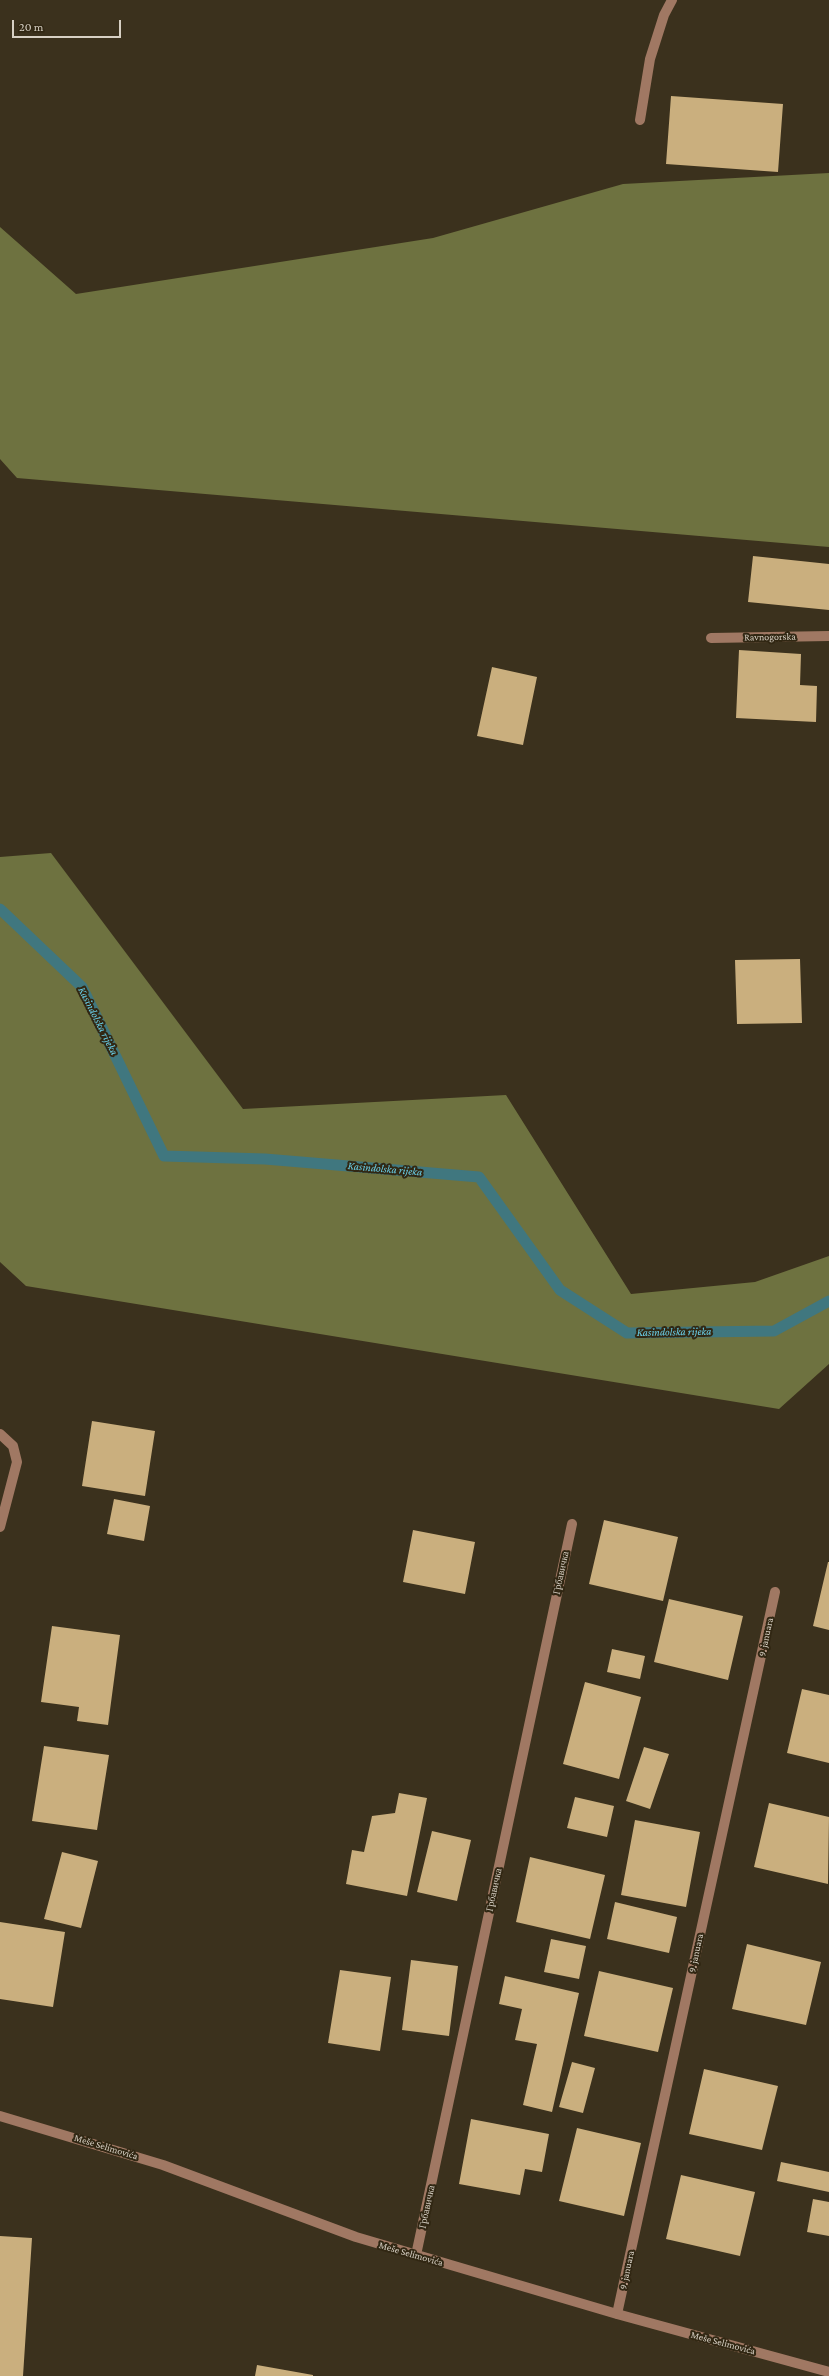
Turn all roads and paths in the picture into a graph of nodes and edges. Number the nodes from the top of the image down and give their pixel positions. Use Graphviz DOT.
graph roads {
  1 [pos="672,0"];
  2 [pos="640,120"];
  3 [pos="829,636"];
  4 [pos="711,638"];
  5 [pos="0,1434"];
  6 [pos="572,1524"];
  7 [pos="0,1527"];
  8 [pos="776,1592"];
  9 [pos="0,2116"];
  10 [pos="416,2255"];
  11 [pos="617,2314"];
  12 [pos="829,2372"];
  1 -- 2 [label="street"];
  3 -- 4 [label="street, Ravnogorska"];
  5 -- 7 [label="street"];
  6 -- 10 [label="street, Грбавичка"];
  8 -- 11 [label="street, 9. januara"];
  9 -- 10 [label="street, Meše Selimovića"];
  10 -- 11 [label="street, Meše Selimovića"];
  11 -- 12 [label="street, Meše Selimovića"];
}
